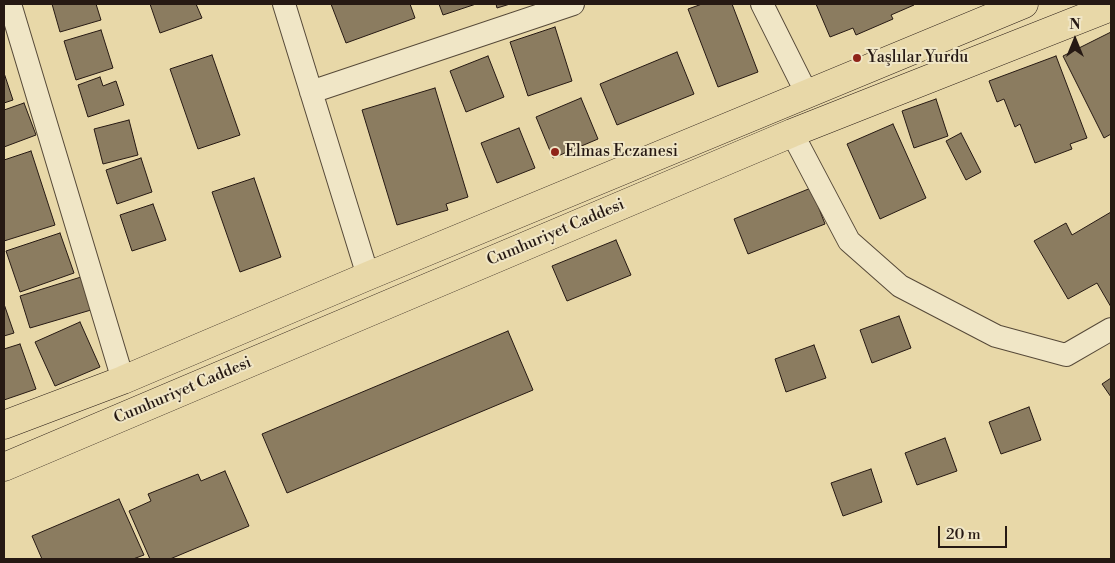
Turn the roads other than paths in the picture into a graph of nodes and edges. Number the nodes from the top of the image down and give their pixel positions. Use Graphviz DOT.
graph roads {
  1 [pos="10,4"];
  2 [pos="284,4"];
  3 [pos="573,4"];
  4 [pos="762,4"];
  5 [pos="1024,4"];
  6 [pos="1111,7"];
  7 [pos="311,92"];
  8 [pos="806,94"];
  9 [pos="792,133"];
  10 [pos="368,276"];
  11 [pos="1111,330"];
  12 [pos="123,380"];
  13 [pos="4,425"];
  14 [pos="4,467"];
  1 -- 12 [label="street"];
  2 -- 7 [label="street"];
  3 -- 7 [label="street"];
  4 -- 8 [label="street"];
  5 -- 8 [label="main road, Cumhuriyet Caddesi"];
  6 -- 9 [label="main road, Cumhuriyet Caddesi"];
  7 -- 10 [label="street"];
  8 -- 10 [label="main road, Cumhuriyet Caddesi"];
  9 -- 11 [label="street"];
  9 -- 14 [label="main road, Cumhuriyet Caddesi"];
  10 -- 12 [label="main road, Cumhuriyet Caddesi"];
  12 -- 13 [label="main road, Cumhuriyet Caddesi"];
}
